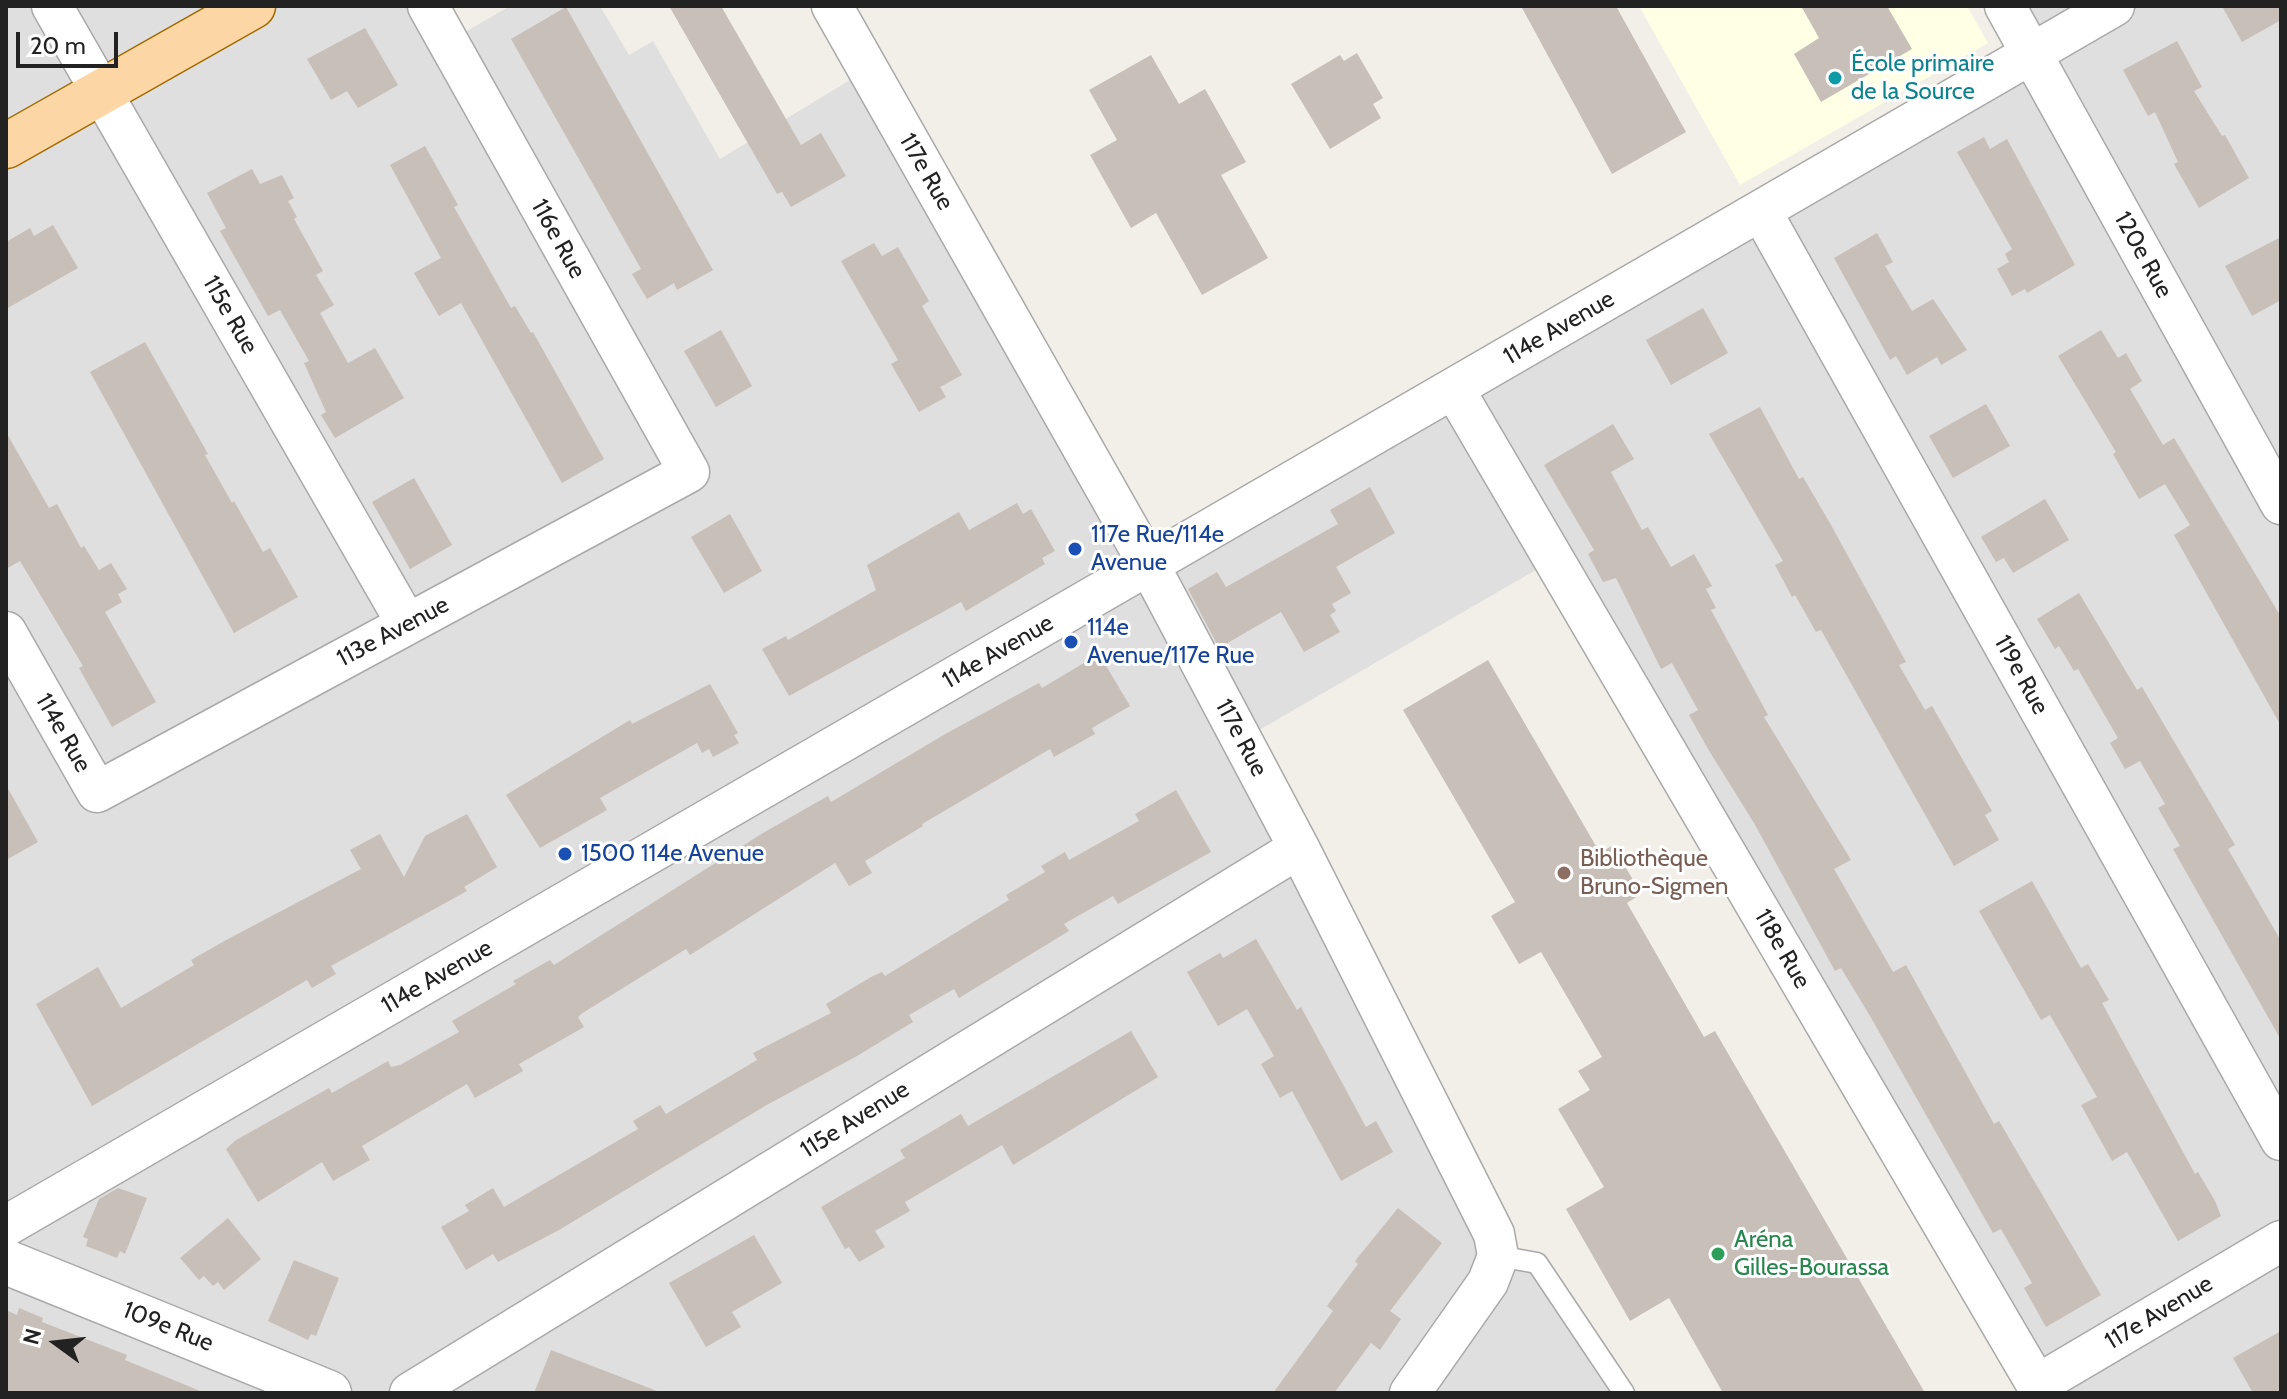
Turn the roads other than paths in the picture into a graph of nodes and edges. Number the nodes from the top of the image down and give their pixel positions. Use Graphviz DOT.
graph roads {
  1 [pos="52,6"];
  2 [pos="253,6"];
  3 [pos="428,6"];
  4 [pos="832,6"];
  5 [pos="2005,6"];
  6 [pos="2114,6"];
  7 [pos="2031,54"];
  8 [pos="102,91"];
  9 [pos="6,146"];
  10 [pos="1761,211"];
  11 [pos="1454,389"];
  12 [pos="689,472"];
  13 [pos="2281,504"];
  14 [pos="1149,565"];
  15 [pos="407,624"];
  16 [pos="6,632"];
  17 [pos="97,792"];
  18 [pos="1299,848"];
  19 [pos="2281,1140"];
  20 [pos="6,1226"];
  21 [pos="2281,1241"];
  22 [pos="1498,1256"];
  23 [pos="6,1262"];
  24 [pos="304,1389"];
  25 [pos="2029,1389"];
  26 [pos="410,1393"];
  27 [pos="1410,1393"];
  28 [pos="1624,1393"];
  1 -- 8 [label="street, 115e Rue"];
  2 -- 8 [label="main road"];
  3 -- 12 [label="street, 116e Rue"];
  4 -- 14 [label="street, 117e Rue"];
  5 -- 7 [label="street, 120e Rue"];
  6 -- 7 [label="street, 114e Avenue"];
  7 -- 10 [label="street, 114e Avenue"];
  7 -- 13 [label="street, 120e Rue"];
  8 -- 9 [label="main road"];
  8 -- 15 [label="street, 115e Rue"];
  10 -- 11 [label="street, 114e Avenue"];
  10 -- 19 [label="street, 119e Rue"];
  11 -- 14 [label="street, 114e Avenue"];
  11 -- 25 [label="street, 118e Rue"];
  12 -- 15 [label="street, 113e Avenue"];
  14 -- 18 [label="street, 117e Rue"];
  14 -- 20 [label="street, 114e Avenue"];
  15 -- 17 [label="street, 113e Avenue"];
  16 -- 17 [label="street, 114e Rue"];
  18 -- 22 [label="street, 117e Rue"];
  18 -- 26 [label="street, 115e Avenue"];
  21 -- 25 [label="street, 117e Avenue"];
  22 -- 27 [label="street"];
  22 -- 28 [label="lane"];
  23 -- 24 [label="street, 109e Rue"];
}
